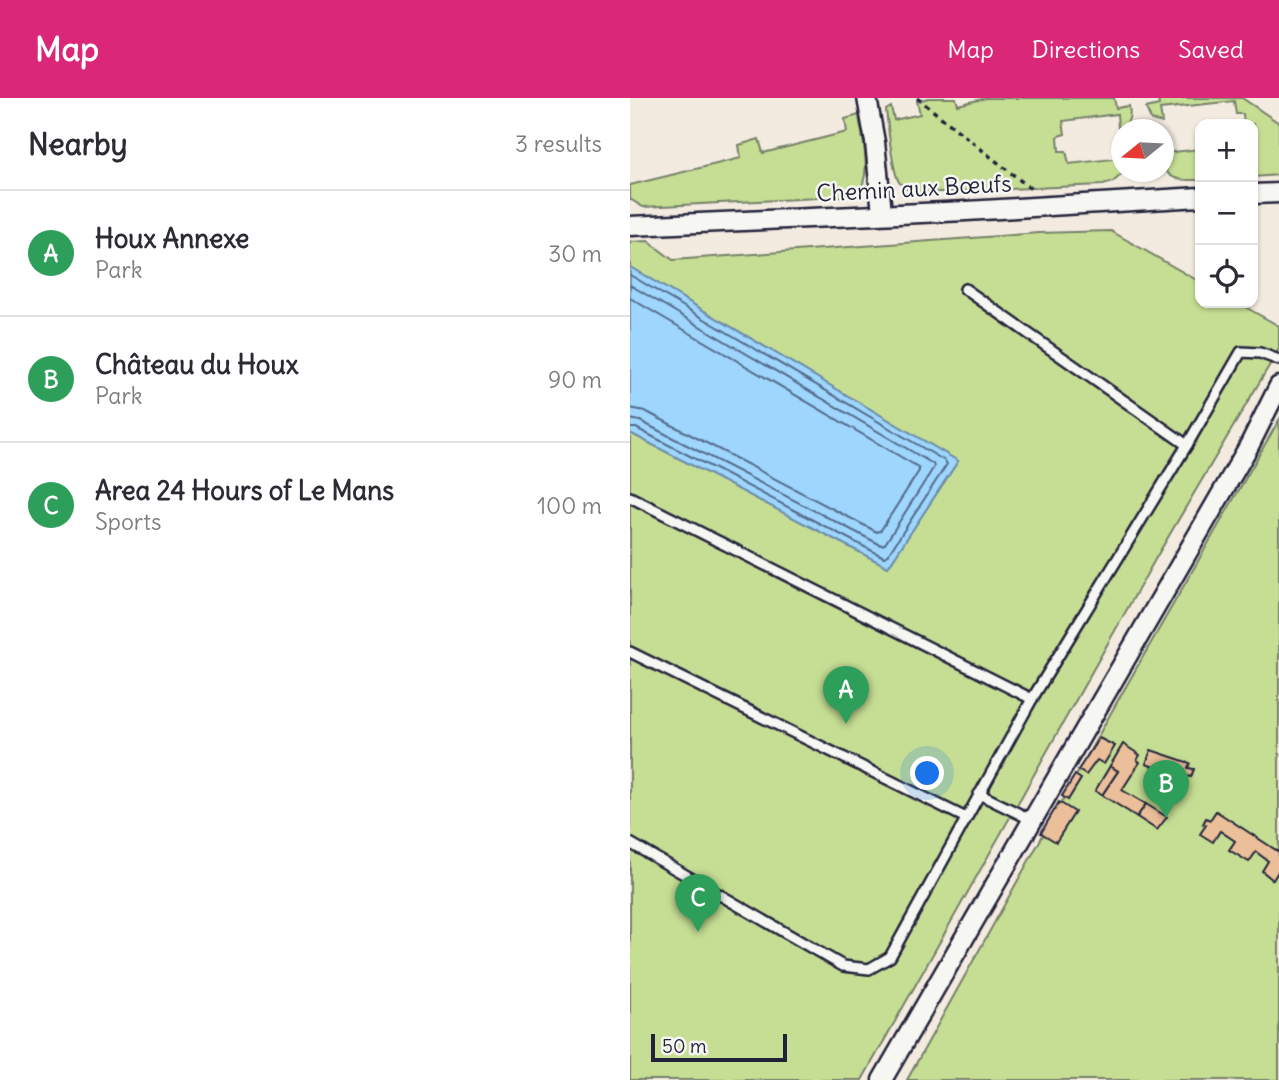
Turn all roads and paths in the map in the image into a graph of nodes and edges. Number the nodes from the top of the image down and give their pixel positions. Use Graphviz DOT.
graph roads {
  1 [pos="867,98"];
  2 [pos="917,98"];
  3 [pos="1279,193"];
  4 [pos="1258,194"];
  5 [pos="1195,197"];
  6 [pos="1052,205"];
  7 [pos="882,213"];
  8 [pos="630,226"];
  9 [pos="965,289"];
  10 [pos="1279,360"];
  11 [pos="1279,386"];
  12 [pos="1187,445"];
  13 [pos="630,497"];
  14 [pos="630,652"];
  15 [pos="1032,699"];
  16 [pos="979,794"];
  17 [pos="966,818"];
  18 [pos="1032,820"];
  19 [pos="630,843"];
  20 [pos="882,1080"];
  1 -- 7 [label="street"];
  2 -- 6 [label="path"];
  3 -- 4 [label="street"];
  5 -- 6 [label="street, Chemin aux Bœufs"];
  6 -- 7 [label="street, Chemin aux Bœufs"];
  7 -- 8 [label="street, Chemin aux Bœufs"];
  9 -- 12 [label="lane"];
  10 -- 12 [label="lane"];
  11 -- 18 [label="street"];
  12 -- 15 [label="lane"];
  13 -- 15 [label="lane"];
  14 -- 17 [label="lane"];
  15 -- 16 [label="lane"];
  16 -- 17 [label="lane"];
  16 -- 18 [label="lane"];
  17 -- 19 [label="lane"];
  18 -- 20 [label="street"];
}
